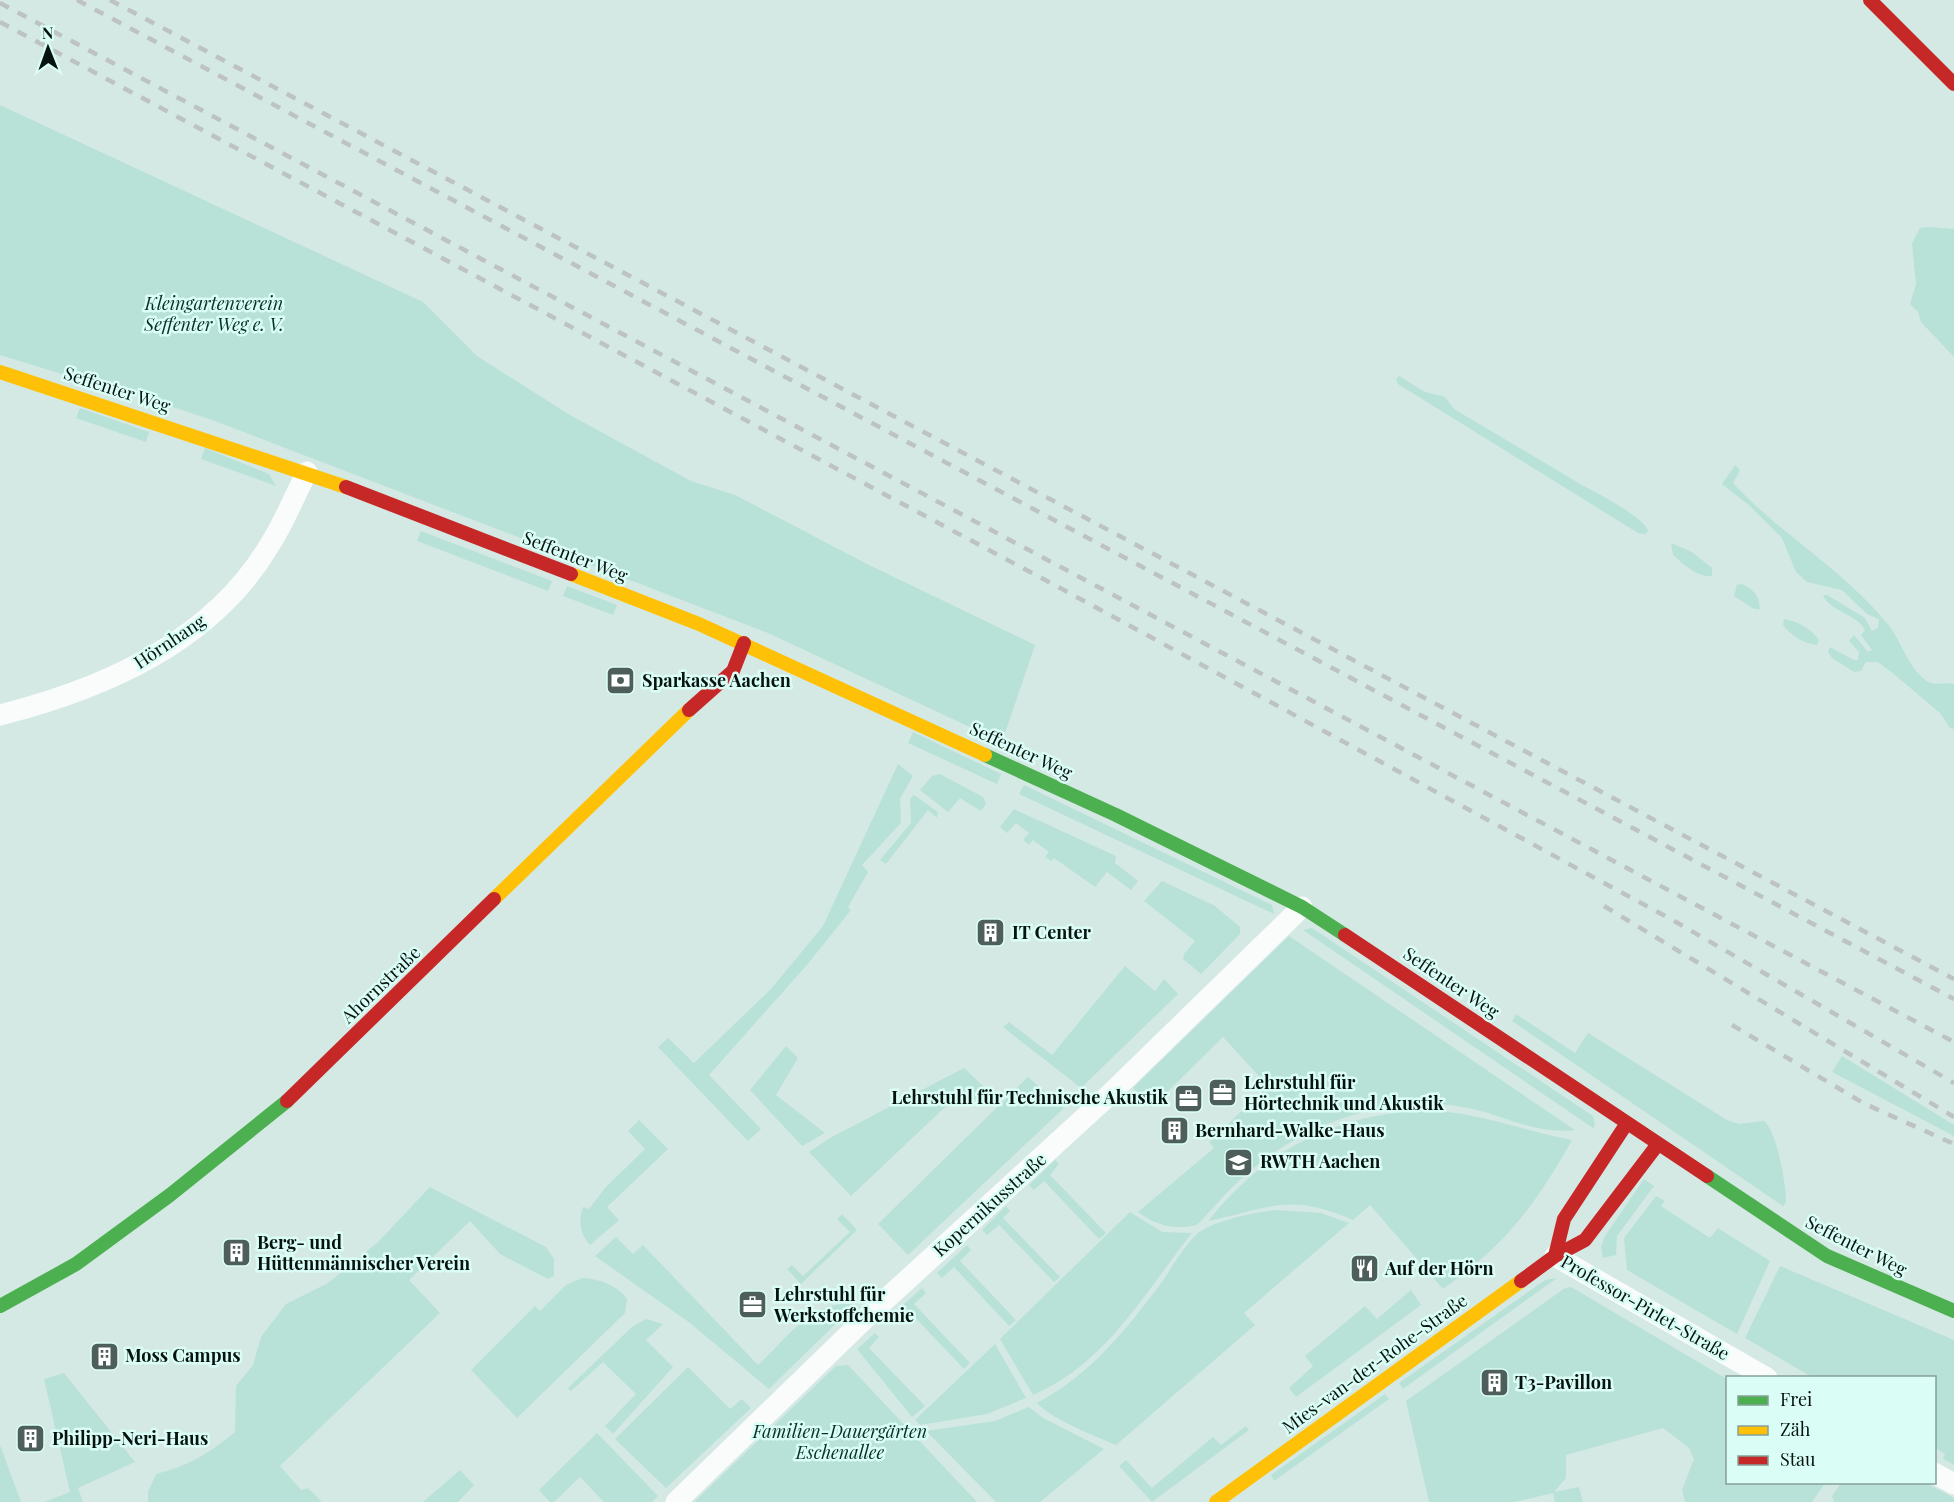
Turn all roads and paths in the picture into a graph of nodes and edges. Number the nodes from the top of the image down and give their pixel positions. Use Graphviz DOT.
graph roads {
  1 [pos="1870,0"];
  2 [pos="1954,84"];
  3 [pos="0,372"];
  4 [pos="307,472"];
  5 [pos="744,644"];
  6 [pos="0,715"];
  7 [pos="1302,907"];
  8 [pos="1627,1123"];
  9 [pos="1658,1144"];
  10 [pos="1555,1256"];
  11 [pos="2,1300"];
  12 [pos="1954,1311"];
  13 [pos="1765,1376"];
  14 [pos="1936,1474"];
  15 [pos="1954,1484"];
  16 [pos="676,1502"];
  17 [pos="1216,1502"];
  1 -- 2 [label="street"];
  3 -- 4 [label="street, Seffenter Weg"];
  4 -- 5 [label="street, Seffenter Weg"];
  4 -- 6 [label="street, Hörnhang"];
  5 -- 7 [label="street, Seffenter Weg"];
  5 -- 11 [label="street, Ahornstraße"];
  7 -- 8 [label="street, Seffenter Weg"];
  7 -- 16 [label="street, Kopernikusstraße"];
  8 -- 9 [label="street, Seffenter Weg"];
  8 -- 10 [label="street"];
  9 -- 10 [label="street, Mies-van-der-Rohe-Straße"];
  9 -- 12 [label="street, Seffenter Weg"];
  10 -- 13 [label="street, Professor-Pirlet-Straße"];
  10 -- 17 [label="street, Mies-van-der-Rohe-Straße"];
  14 -- 15 [label="street"];
}
